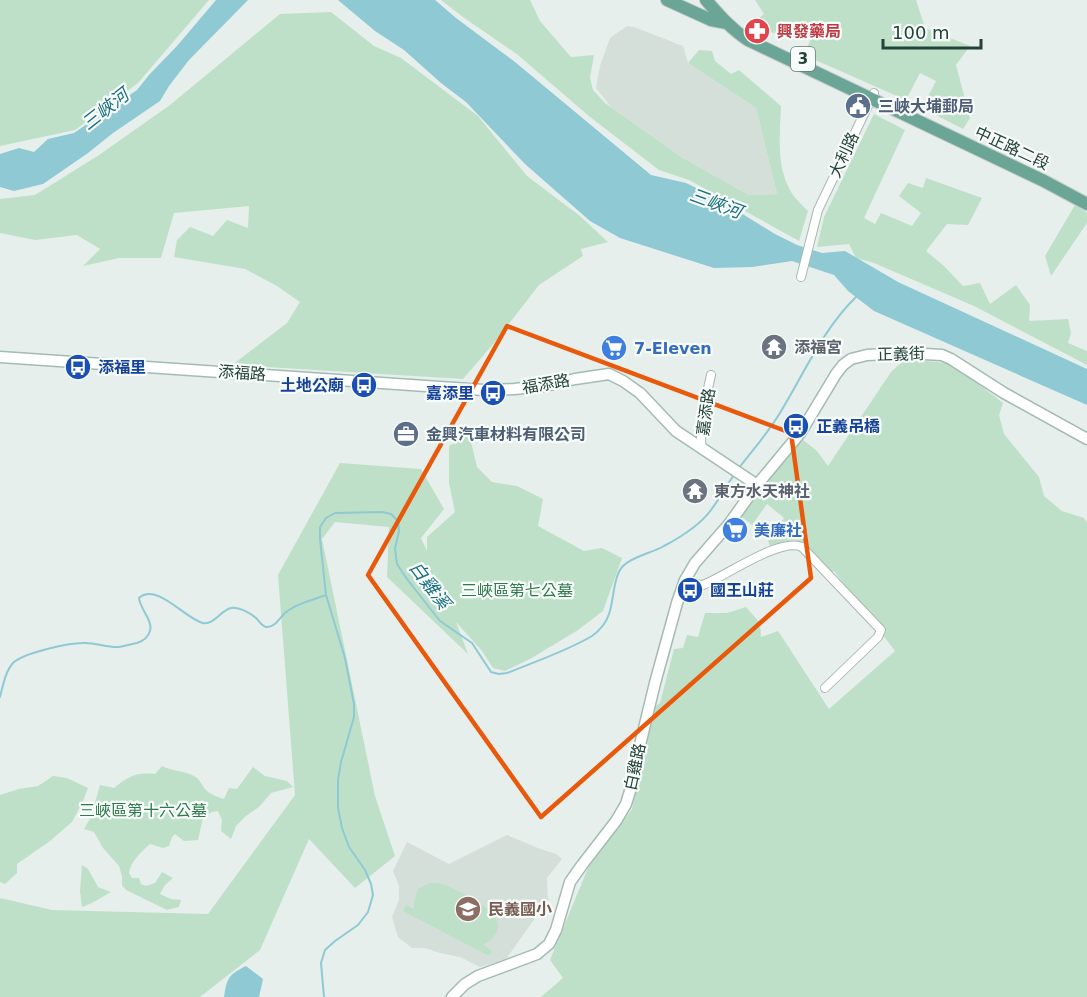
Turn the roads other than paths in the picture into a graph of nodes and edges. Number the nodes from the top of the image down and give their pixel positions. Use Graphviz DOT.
graph roads {
  1 [pos="667,0"];
  2 [pos="706,0"];
  3 [pos="716,0"];
  4 [pos="731,22"];
  5 [pos="872,96"];
  6 [pos="1087,196"];
  7 [pos="1087,204"];
  8 [pos="801,277"];
  9 [pos="0,357"];
  10 [pos="711,375"];
  11 [pos="484,390"];
  12 [pos="1087,440"];
  13 [pos="702,448"];
  14 [pos="757,485"];
  15 [pos="685,580"];
  16 [pos="825,688"];
  17 [pos="452,997"];
  1 -- 4 [label="main road"];
  2 -- 4 [label="main road, 中正路二段 / 3"];
  3 -- 4 [label="main road, 中正路二段 / 3"];
  4 -- 5 [label="main road, 中正路二段 / 3"];
  5 -- 6 [label="main road, 中正路二段 / 3"];
  5 -- 7 [label="main road, 中正路二段 / 3"];
  5 -- 8 [label="street, 大利路"];
  9 -- 11 [label="street, 添福路"];
  10 -- 13 [label="street, 嘉添路"];
  11 -- 13 [label="street, 福添路"];
  12 -- 14 [label="street, 正義街"];
  13 -- 14 [label="street"];
  14 -- 15 [label="street, 白雞路"];
  15 -- 16 [label="street"];
  15 -- 17 [label="street, 白雞路"];
}
